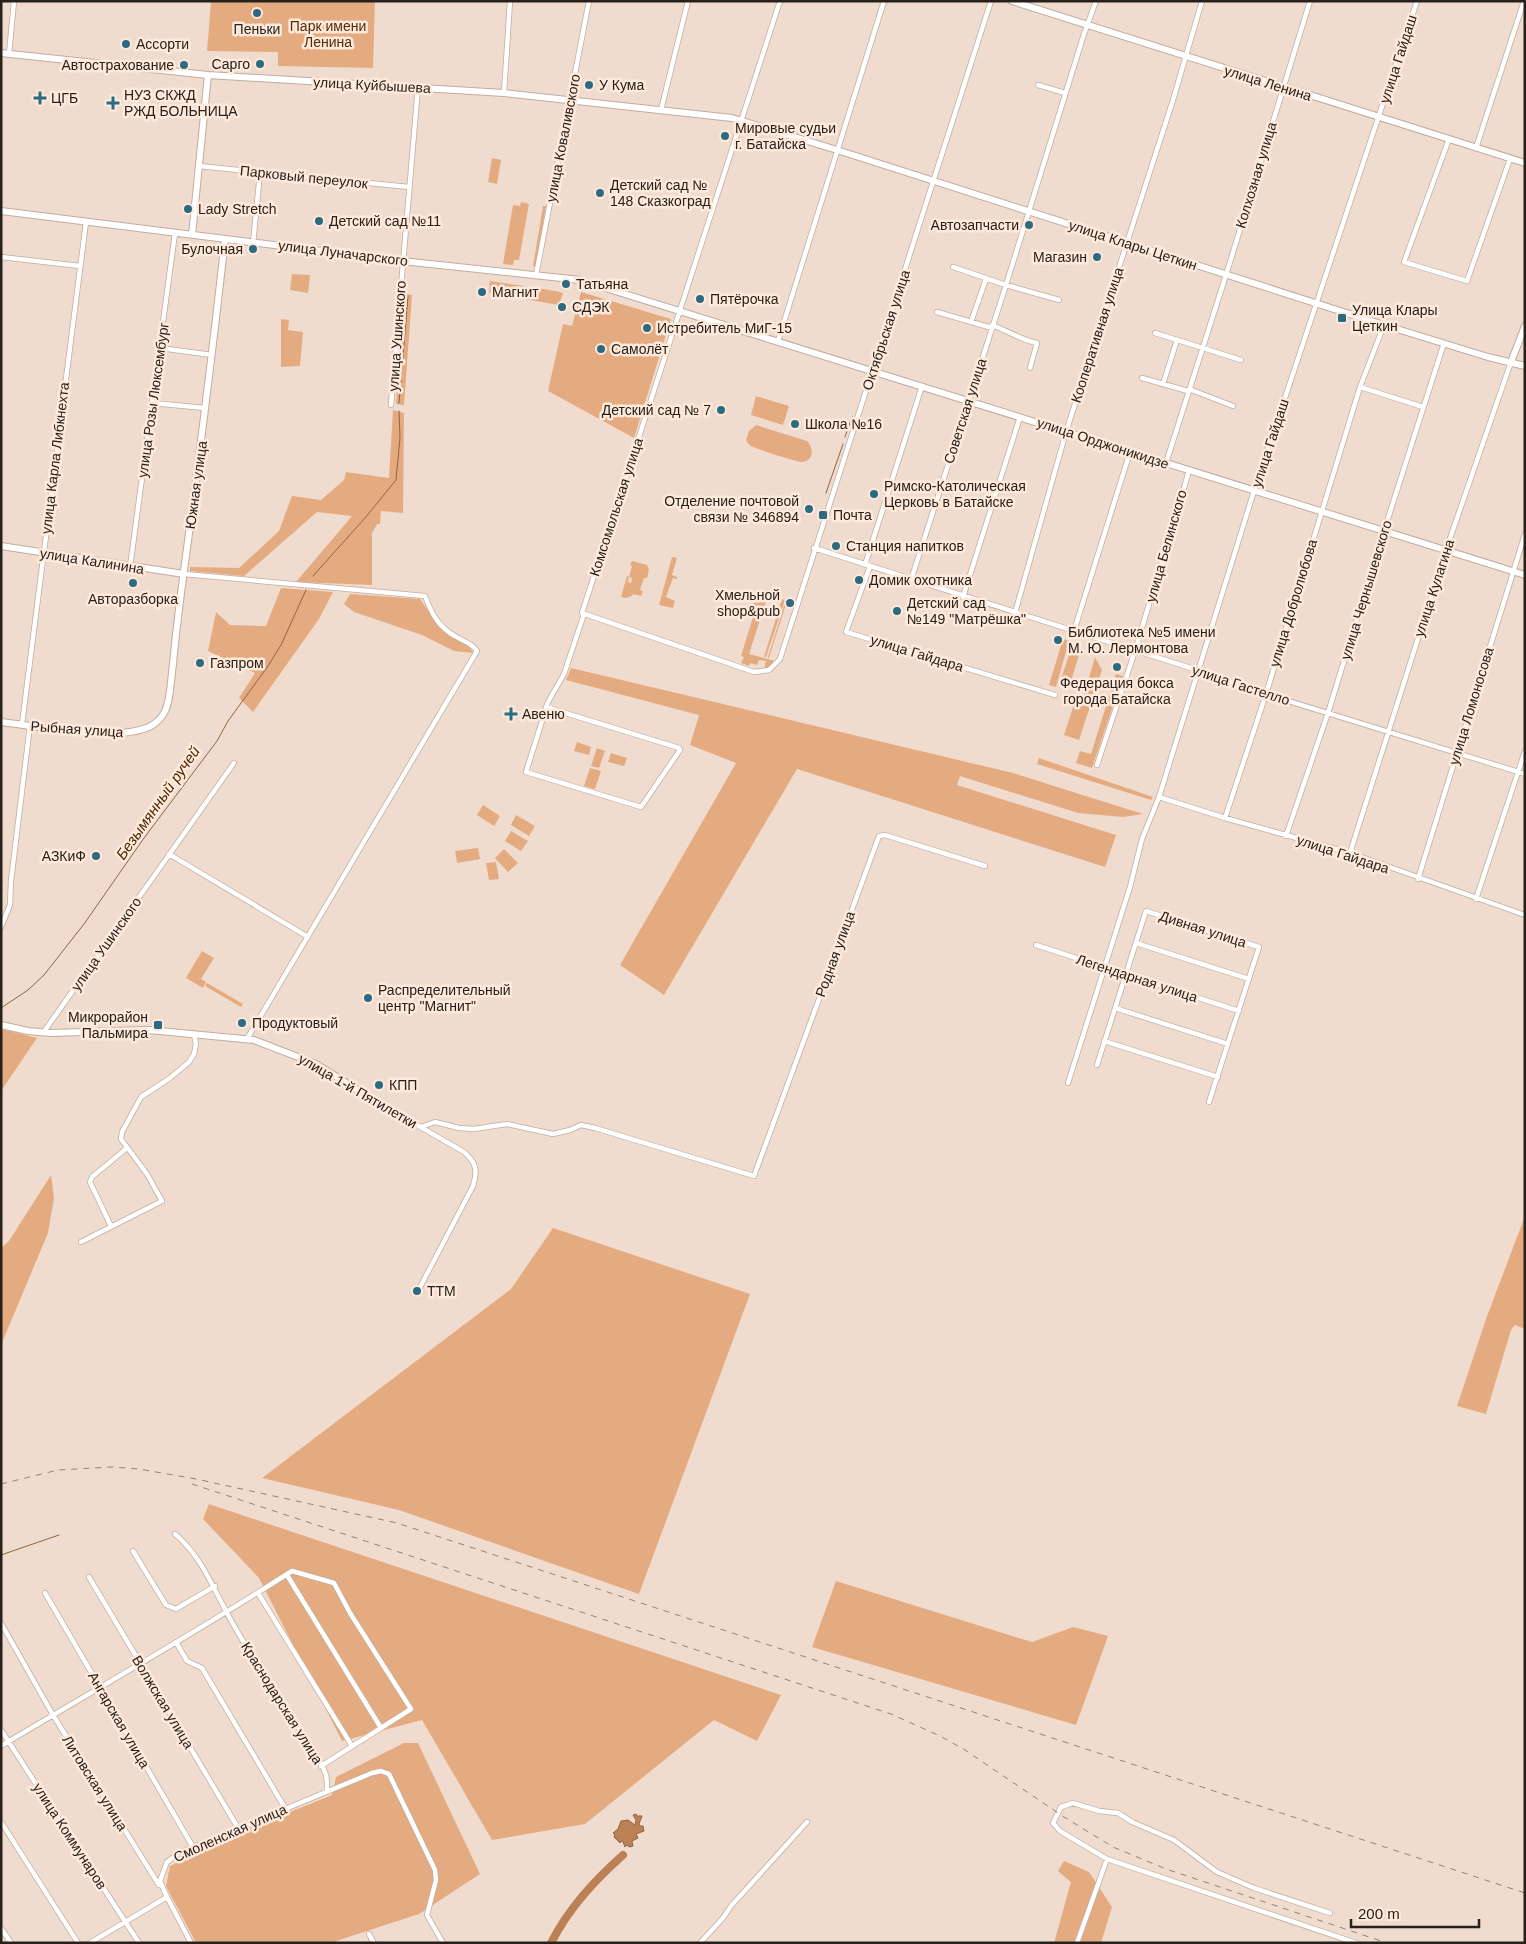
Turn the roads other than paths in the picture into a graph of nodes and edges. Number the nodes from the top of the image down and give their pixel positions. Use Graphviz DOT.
graph roads {
  1 [pos="14,1"];
  2 [pos="510,1"];
  3 [pos="589,1"];
  4 [pos="688,1"];
  5 [pos="780,1"];
  6 [pos="884,1"];
  7 [pos="991,1"];
  8 [pos="1012,1"];
  9 [pos="1096,1"];
  10 [pos="1202,1"];
  11 [pos="1310,1"];
  12 [pos="1417,1"];
  13 [pos="1524,1"];
  14 [pos="1087,25"];
  15 [pos="1,53"];
  16 [pos="9,54"];
  17 [pos="1185,57"];
  18 [pos="208,75"];
  19 [pos="1038,85"];
  20 [pos="418,87"];
  21 [pos="1282,88"];
  22 [pos="504,93"];
  23 [pos="1065,94"];
  24 [pos="570,100"];
  25 [pos="661,110"];
  26 [pos="1379,117"];
  27 [pos="742,120"];
  28 [pos="1449,139"];
  29 [pos="1476,148"];
  30 [pos="837,150"];
  31 [pos="1510,159"];
  32 [pos="1525,164"];
  33 [pos="199,166"];
  34 [pos="260,173"];
  35 [pos="935,181"];
  36 [pos="409,187"];
  37 [pos="1,211"];
  38 [pos="1028,211"];
  39 [pos="86,222"];
  40 [pos="175,233"];
  41 [pos="192,235"];
  42 [pos="225,239"];
  43 [pos="1127,242"];
  44 [pos="253,243"];
  45 [pos="1,257"];
  46 [pos="402,261"];
  47 [pos="80,266"];
  48 [pos="953,267"];
  49 [pos="536,275"];
  50 [pos="1226,275"];
  51 [pos="986,278"];
  52 [pos="1006,286"];
  53 [pos="1059,300"];
  54 [pos="1316,303"];
  55 [pos="681,312"];
  56 [pos="937,312"];
  57 [pos="970,322"];
  58 [pos="1384,325"];
  59 [pos="992,326"];
  60 [pos="1525,326"];
  61 [pos="1155,333"];
  62 [pos="1177,340"];
  63 [pos="778,341"];
  64 [pos="1444,343"];
  65 [pos="160,348"];
  66 [pos="1202,348"];
  67 [pos="212,355"];
  68 [pos="1241,360"];
  69 [pos="1511,362"];
  70 [pos="1525,366"];
  71 [pos="1030,368"];
  72 [pos="873,370"];
  73 [pos="1142,378"];
  74 [pos="1163,384"];
  75 [pos="922,386"];
  76 [pos="1360,387"];
  77 [pos="1188,390"];
  78 [pos="968,401"];
  79 [pos="152,403"];
  80 [pos="391,405"];
  81 [pos="1233,406"];
  82 [pos="1423,407"];
  83 [pos="205,408"];
  84 [pos="1020,417"];
  85 [pos="1066,432"];
  86 [pos="1130,452"];
  87 [pos="1166,463"];
  88 [pos="1189,471"];
  89 [pos="1254,491"];
  90 [pos="1321,512"];
  91 [pos="1384,531"];
  92 [pos="1525,534"];
  93 [pos="1,546"];
  94 [pos="814,548"];
  95 [pos="1446,550"];
  96 [pos="42,553"];
  97 [pos="867,566"];
  98 [pos="130,567"];
  99 [pos="1512,571"];
  100 [pos="184,574"];
  101 [pos="1525,575"];
  102 [pos="911,580"];
  103 [pos="963,597"];
  104 [pos="1015,613"];
  105 [pos="583,614"];
  106 [pos="1074,631"];
  107 [pos="1136,651"];
  108 [pos="1197,670"];
  109 [pos="1055,694"];
  110 [pos="1266,694"];
  111 [pos="546,708"];
  112 [pos="1328,713"];
  113 [pos="1,722"];
  114 [pos="22,724"];
  115 [pos="30,725"];
  116 [pos="152,725"];
  117 [pos="1389,732"];
  118 [pos="1525,751"];
  119 [pos="1456,753"];
  120 [pos="234,763"];
  121 [pos="1097,764"];
  122 [pos="1518,772"];
  123 [pos="1525,774"];
  124 [pos="1159,797"];
  125 [pos="1225,818"];
  126 [pos="1286,836"];
  127 [pos="1350,853"];
  128 [pos="169,854"];
  129 [pos="985,866"];
  130 [pos="1418,879"];
  131 [pos="1476,899"];
  132 [pos="1525,916"];
  133 [pos="1,927"];
  134 [pos="308,937"];
  135 [pos="1136,942"];
  136 [pos="1036,945"];
  137 [pos="1105,968"];
  138 [pos="1126,975"];
  139 [pos="1249,979"];
  140 [pos="1115,1008"];
  141 [pos="1239,1011"];
  142 [pos="1,1025"];
  143 [pos="43,1033"];
  144 [pos="194,1034"];
  145 [pos="247,1039"];
  146 [pos="1104,1041"];
  147 [pos="1228,1044"];
  148 [pos="1097,1064"];
  149 [pos="1218,1077"];
  150 [pos="1068,1083"];
  151 [pos="375,1101"];
  152 [pos="1209,1102"];
  153 [pos="421,1127"];
  154 [pos="127,1148"];
  155 [pos="111,1226"];
  156 [pos="81,1242"];
  157 [pos="418,1291"];
  158 [pos="175,1534"];
  159 [pos="133,1551"];
  160 [pos="287,1575"];
  161 [pos="90,1577"];
  162 [pos="215,1586"];
  163 [pos="45,1593"];
  164 [pos="258,1593"];
  165 [pos="227,1613"];
  166 [pos="1,1623"];
  167 [pos="176,1642"];
  168 [pos="140,1663"];
  169 [pos="99,1687"];
  170 [pos="53,1715"];
  171 [pos="381,1728"];
  172 [pos="1,1730"];
  173 [pos="8,1742"];
  174 [pos="1,1746"];
  175 [pos="352,1746"];
  176 [pos="321,1766"];
  177 [pos="327,1790"];
  178 [pos="285,1808"];
  179 [pos="1,1822"];
  180 [pos="807,1822"];
  181 [pos="238,1828"];
  182 [pos="193,1847"];
  183 [pos="1107,1859"];
  184 [pos="166,1897"];
  185 [pos="1330,1913"];
  186 [pos="125,1921"];
  187 [pos="1,1928"];
  188 [pos="369,1934"];
  189 [pos="11,1943"];
  190 [pos="78,1943"];
  191 [pos="90,1943"];
  192 [pos="139,1943"];
  193 [pos="191,1943"];
  194 [pos="374,1943"];
  195 [pos="443,1943"];
  196 [pos="700,1943"];
  197 [pos="1077,1943"];
  198 [pos="1356,1943"];
  1 -- 16 [label="street"];
  2 -- 22 [label="street"];
  3 -- 24 [label="street, улица Коваливского"];
  4 -- 25 [label="street"];
  5 -- 27 [label="street, Комсомольская улица"];
  6 -- 30 [label="street"];
  7 -- 35 [label="street, Октябрьская улица"];
  8 -- 14 [label="street, улица Ленина"];
  9 -- 14 [label="street, Советская улица"];
  10 -- 17 [label="street, Кооперативная улица"];
  11 -- 21 [label="street, Колхозная улица"];
  12 -- 26 [label="street, улица Гайдаш"];
  13 -- 29 [label="street"];
  14 -- 17 [label="street, улица Ленина"];
  14 -- 23 [label="street, Советская улица"];
  15 -- 16 [label="street, улица Куйбышева"];
  16 -- 18 [label="street, улица Куйбышева"];
  17 -- 21 [label="street, улица Ленина"];
  17 -- 43 [label="street, Кооперативная улица"];
  18 -- 20 [label="street, улица Куйбышева"];
  18 -- 33 [label="street"];
  19 -- 23 [label="street"];
  20 -- 22 [label="street, улица Куйбышева"];
  20 -- 36 [label="street, улица Ушинского"];
  21 -- 26 [label="street, улица Ленина"];
  21 -- 50 [label="street, Колхозная улица"];
  22 -- 24 [label="street, улица Куйбышева"];
  23 -- 38 [label="street, Советская улица"];
  24 -- 25 [label="street, улица Куйбышева"];
  24 -- 49 [label="street, улица Коваливского"];
  25 -- 27 [label="street, улица Куйбышева"];
  26 -- 28 [label="street, улица Ленина"];
  26 -- 54 [label="street, улица Гайдаш"];
  27 -- 30 [label="street, улица Клары Цеткин"];
  27 -- 55 [label="street, Комсомольская улица"];
  28 -- 29 [label="street, улица Ленина"];
  28 -- 31 [label="street"];
  29 -- 31 [label="street, улица Ленина"];
  30 -- 35 [label="street, улица Клары Цеткин"];
  30 -- 63 [label="street"];
  31 -- 32 [label="street, улица Ленина"];
  33 -- 34 [label="street, Парковый переулок"];
  33 -- 41 [label="street"];
  34 -- 36 [label="street, Парковый переулок"];
  34 -- 44 [label="street"];
  35 -- 38 [label="street, улица Клары Цеткин"];
  35 -- 72 [label="street, Октябрьская улица"];
  36 -- 46 [label="street, улица Ушинского"];
  37 -- 39 [label="street, улица Луначарского"];
  38 -- 43 [label="street, улица Клары Цеткин"];
  38 -- 52 [label="street, Советская улица"];
  39 -- 40 [label="street, улица Луначарского"];
  39 -- 47 [label="street, улица Карла Либкнехта"];
  40 -- 41 [label="street, улица Луначарского"];
  40 -- 65 [label="street, улица Розы Люксембург"];
  41 -- 42 [label="street, улица Луначарского"];
  42 -- 44 [label="street, улица Луначарского"];
  42 -- 67 [label="street, Южная улица"];
  43 -- 50 [label="street, улица Клары Цеткин"];
  43 -- 85 [label="street, Кооперативная улица"];
  44 -- 46 [label="street, улица Луначарского"];
  45 -- 47 [label="street"];
  46 -- 49 [label="street, улица Луначарского"];
  46 -- 80 [label="street, улица Ушинского"];
  47 -- 96 [label="street, улица Карла Либкнехта"];
  48 -- 51 [label="street"];
  49 -- 55 [label="street, улица Луначарского"];
  50 -- 54 [label="street, улица Клары Цеткин"];
  50 -- 66 [label="street, Колхозная улица"];
  51 -- 52 [label="street"];
  51 -- 57 [label="street"];
  52 -- 53 [label="street"];
  52 -- 59 [label="street, Советская улица"];
  54 -- 58 [label="street, улица Клары Цеткин"];
  54 -- 89 [label="street, улица Гайдаш"];
  55 -- 63 [label="street, улица Орджоникидзе"];
  55 -- 105 [label="street, Комсомольская улица"];
  56 -- 57 [label="street"];
  57 -- 59 [label="street"];
  58 -- 64 [label="street, улица Клары Цеткин"];
  58 -- 76 [label="street, улица Добролюбова"];
  59 -- 71 [label="street"];
  59 -- 78 [label="street, Советская улица"];
  60 -- 69 [label="street, улица Кулагина"];
  61 -- 62 [label="street"];
  62 -- 66 [label="street"];
  62 -- 74 [label="street"];
  63 -- 72 [label="street, улица Орджоникидзе"];
  64 -- 69 [label="street, улица Клары Цеткин"];
  64 -- 82 [label="street, улица Чернышевского"];
  65 -- 67 [label="street"];
  65 -- 79 [label="street, улица Розы Люксембург"];
  66 -- 68 [label="street"];
  66 -- 77 [label="street, Колхозная улица"];
  67 -- 83 [label="street, Южная улица"];
  69 -- 70 [label="street, улица Клары Цеткин"];
  69 -- 95 [label="street, улица Кулагина"];
  72 -- 75 [label="street, улица Орджоникидзе"];
  72 -- 94 [label="street, Октябрьская улица"];
  73 -- 74 [label="street"];
  74 -- 77 [label="street"];
  75 -- 78 [label="street, улица Орджоникидзе"];
  75 -- 97 [label="street"];
  76 -- 82 [label="street"];
  76 -- 90 [label="street, улица Добролюбова"];
  77 -- 81 [label="street"];
  77 -- 87 [label="street, Колхозная улица"];
  78 -- 84 [label="street, улица Орджоникидзе"];
  78 -- 102 [label="street, Советская улица"];
  79 -- 83 [label="street"];
  79 -- 98 [label="street, улица Розы Люксембург"];
  82 -- 91 [label="street, улица Чернышевского"];
  83 -- 100 [label="street, Южная улица"];
  84 -- 85 [label="street, улица Орджоникидзе"];
  84 -- 103 [label="street"];
  85 -- 86 [label="street, улица Орджоникидзе"];
  85 -- 104 [label="street, Кооперативная улица"];
  86 -- 87 [label="street, улица Орджоникидзе"];
  86 -- 106 [label="street"];
  87 -- 88 [label="street, улица Орджоникидзе"];
  88 -- 89 [label="street, улица Орджоникидзе"];
  88 -- 107 [label="street, улица Белинского"];
  89 -- 90 [label="street, улица Орджоникидзе"];
  89 -- 108 [label="street, улица Гайдаш"];
  90 -- 91 [label="street, улица Орджоникидзе"];
  90 -- 110 [label="street, улица Добролюбова"];
  91 -- 95 [label="street, улица Орджоникидзе"];
  91 -- 112 [label="street, улица Чернышевского"];
  92 -- 99 [label="street, улица Ломоносова"];
  93 -- 96 [label="street, улица Калинина"];
  94 -- 97 [label="street, улица Гастелло"];
  94 -- 105 [label="street, Октябрьская улица"];
  95 -- 99 [label="street, улица Орджоникидзе"];
  95 -- 117 [label="street, улица Кулагина"];
  96 -- 98 [label="street, улица Калинина"];
  96 -- 114 [label="street, улица Карла Либкнехта"];
  97 -- 102 [label="street, улица Гастелло"];
  97 -- 109 [label="street, улица Гайдара"];
  98 -- 100 [label="street, улица Калинина"];
  99 -- 101 [label="street, улица Орджоникидзе"];
  99 -- 119 [label="street, улица Ломоносова"];
  100 -- 116 [label="street, Южная улица"];
  100 -- 134 [label="street"];
  102 -- 103 [label="street, улица Гастелло"];
  103 -- 104 [label="street, улица Гастелло"];
  104 -- 106 [label="street, улица Гастелло"];
  105 -- 111 [label="street, Комсомольская улица"];
  106 -- 107 [label="street, улица Гастелло"];
  107 -- 108 [label="street, улица Гастелло"];
  107 -- 121 [label="street, улица Белинского"];
  108 -- 110 [label="street, улица Гастелло"];
  108 -- 124 [label="street, улица Гайдаш"];
  110 -- 112 [label="street, улица Гастелло"];
  110 -- 125 [label="street, улица Добролюбова"];
  111 -- 111 [label="street, Комсомольская улица"];
  112 -- 117 [label="street, улица Гастелло"];
  112 -- 126 [label="street, улица Чернышевского"];
  113 -- 114 [label="street, Рыбная улица"];
  114 -- 115 [label="street, Рыбная улица"];
  115 -- 116 [label="street, Рыбная улица"];
  115 -- 133 [label="street"];
  117 -- 119 [label="street, улица Гастелло"];
  117 -- 127 [label="street, улица Кулагина"];
  118 -- 122 [label="street"];
  119 -- 122 [label="street, улица Гастелло"];
  119 -- 130 [label="street, улица Ломоносова"];
  120 -- 128 [label="street, улица Ушинского"];
  122 -- 123 [label="street, улица Гастелло"];
  122 -- 131 [label="street"];
  124 -- 125 [label="street, улица Гайдара"];
  124 -- 137 [label="street, улица Гайдаш"];
  125 -- 126 [label="street, улица Гайдара"];
  126 -- 127 [label="street, улица Гайдара"];
  127 -- 130 [label="street, улица Гайдара"];
  128 -- 134 [label="street"];
  128 -- 143 [label="street, улица Ушинского"];
  129 -- 153 [label="street, Родная улица"];
  130 -- 131 [label="street, улица Гайдара"];
  131 -- 132 [label="street, улица Гайдара"];
  134 -- 145 [label="street"];
  135 -- 138 [label="street, Дивная улица"];
  135 -- 139 [label="street"];
  135 -- 139 [label="street, Дивная улица"];
  136 -- 137 [label="street, Легендарная улица"];
  137 -- 138 [label="street, Легендарная улица"];
  137 -- 150 [label="street, улица Гайдаш"];
  138 -- 140 [label="street, Дивная улица"];
  138 -- 141 [label="street, Легендарная улица"];
  139 -- 141 [label="street, Дивная улица"];
  140 -- 146 [label="street, Дивная улица"];
  140 -- 147 [label="street"];
  141 -- 147 [label="street, Дивная улица"];
  142 -- 143 [label="street, улица 1-й Пятилетки"];
  143 -- 144 [label="street, улица 1-й Пятилетки"];
  144 -- 145 [label="street, улица 1-й Пятилетки"];
  144 -- 154 [label="street"];
  145 -- 151 [label="street, улица 1-й Пятилетки"];
  146 -- 148 [label="street, Дивная улица"];
  146 -- 149 [label="street"];
  147 -- 149 [label="street, Дивная улица"];
  149 -- 152 [label="street, Дивная улица"];
  151 -- 153 [label="street, улица 1-й Пятилетки"];
  153 -- 157 [label="street, улица 1-й Пятилетки"];
  154 -- 155 [label="street"];
  154 -- 155 [label="street"];
  155 -- 156 [label="street"];
  158 -- 162 [label="street, Краснодарская улица"];
  159 -- 162 [label="street"];
  160 -- 164 [label="street"];
  160 -- 171 [label="street"];
  160 -- 171 [label="street"];
  161 -- 168 [label="street, Волжская улица"];
  162 -- 165 [label="street, Краснодарская улица"];
  163 -- 169 [label="street, Ангарская улица"];
  164 -- 165 [label="street"];
  164 -- 175 [label="street"];
  165 -- 167 [label="street"];
  165 -- 176 [label="street, Краснодарская улица"];
  166 -- 170 [label="street, Литовская улица"];
  167 -- 168 [label="street"];
  167 -- 178 [label="street"];
  168 -- 169 [label="street"];
  168 -- 181 [label="street, Волжская улица"];
  169 -- 170 [label="street"];
  169 -- 182 [label="street, Ангарская улица"];
  170 -- 173 [label="street"];
  170 -- 184 [label="street, Литовская улица"];
  171 -- 175 [label="street"];
  172 -- 173 [label="street, улица Коммунаров"];
  173 -- 174 [label="street"];
  173 -- 186 [label="street, улица Коммунаров"];
  175 -- 176 [label="street"];
  176 -- 177 [label="street, Краснодарская улица"];
  177 -- 178 [label="street, Смоленская улица"];
  177 -- 195 [label="street"];
  178 -- 181 [label="street, Смоленская улица"];
  179 -- 190 [label="street"];
  180 -- 196 [label="street"];
  181 -- 182 [label="street, Смоленская улица"];
  182 -- 184 [label="street, Смоленская улица"];
  183 -- 185 [label="street"];
  183 -- 197 [label="street"];
  183 -- 198 [label="street"];
  184 -- 186 [label="street"];
  184 -- 193 [label="street, Литовская улица"];
  186 -- 191 [label="street"];
  186 -- 192 [label="street, улица Коммунаров"];
  187 -- 189 [label="street"];
  188 -- 194 [label="street"];
}
